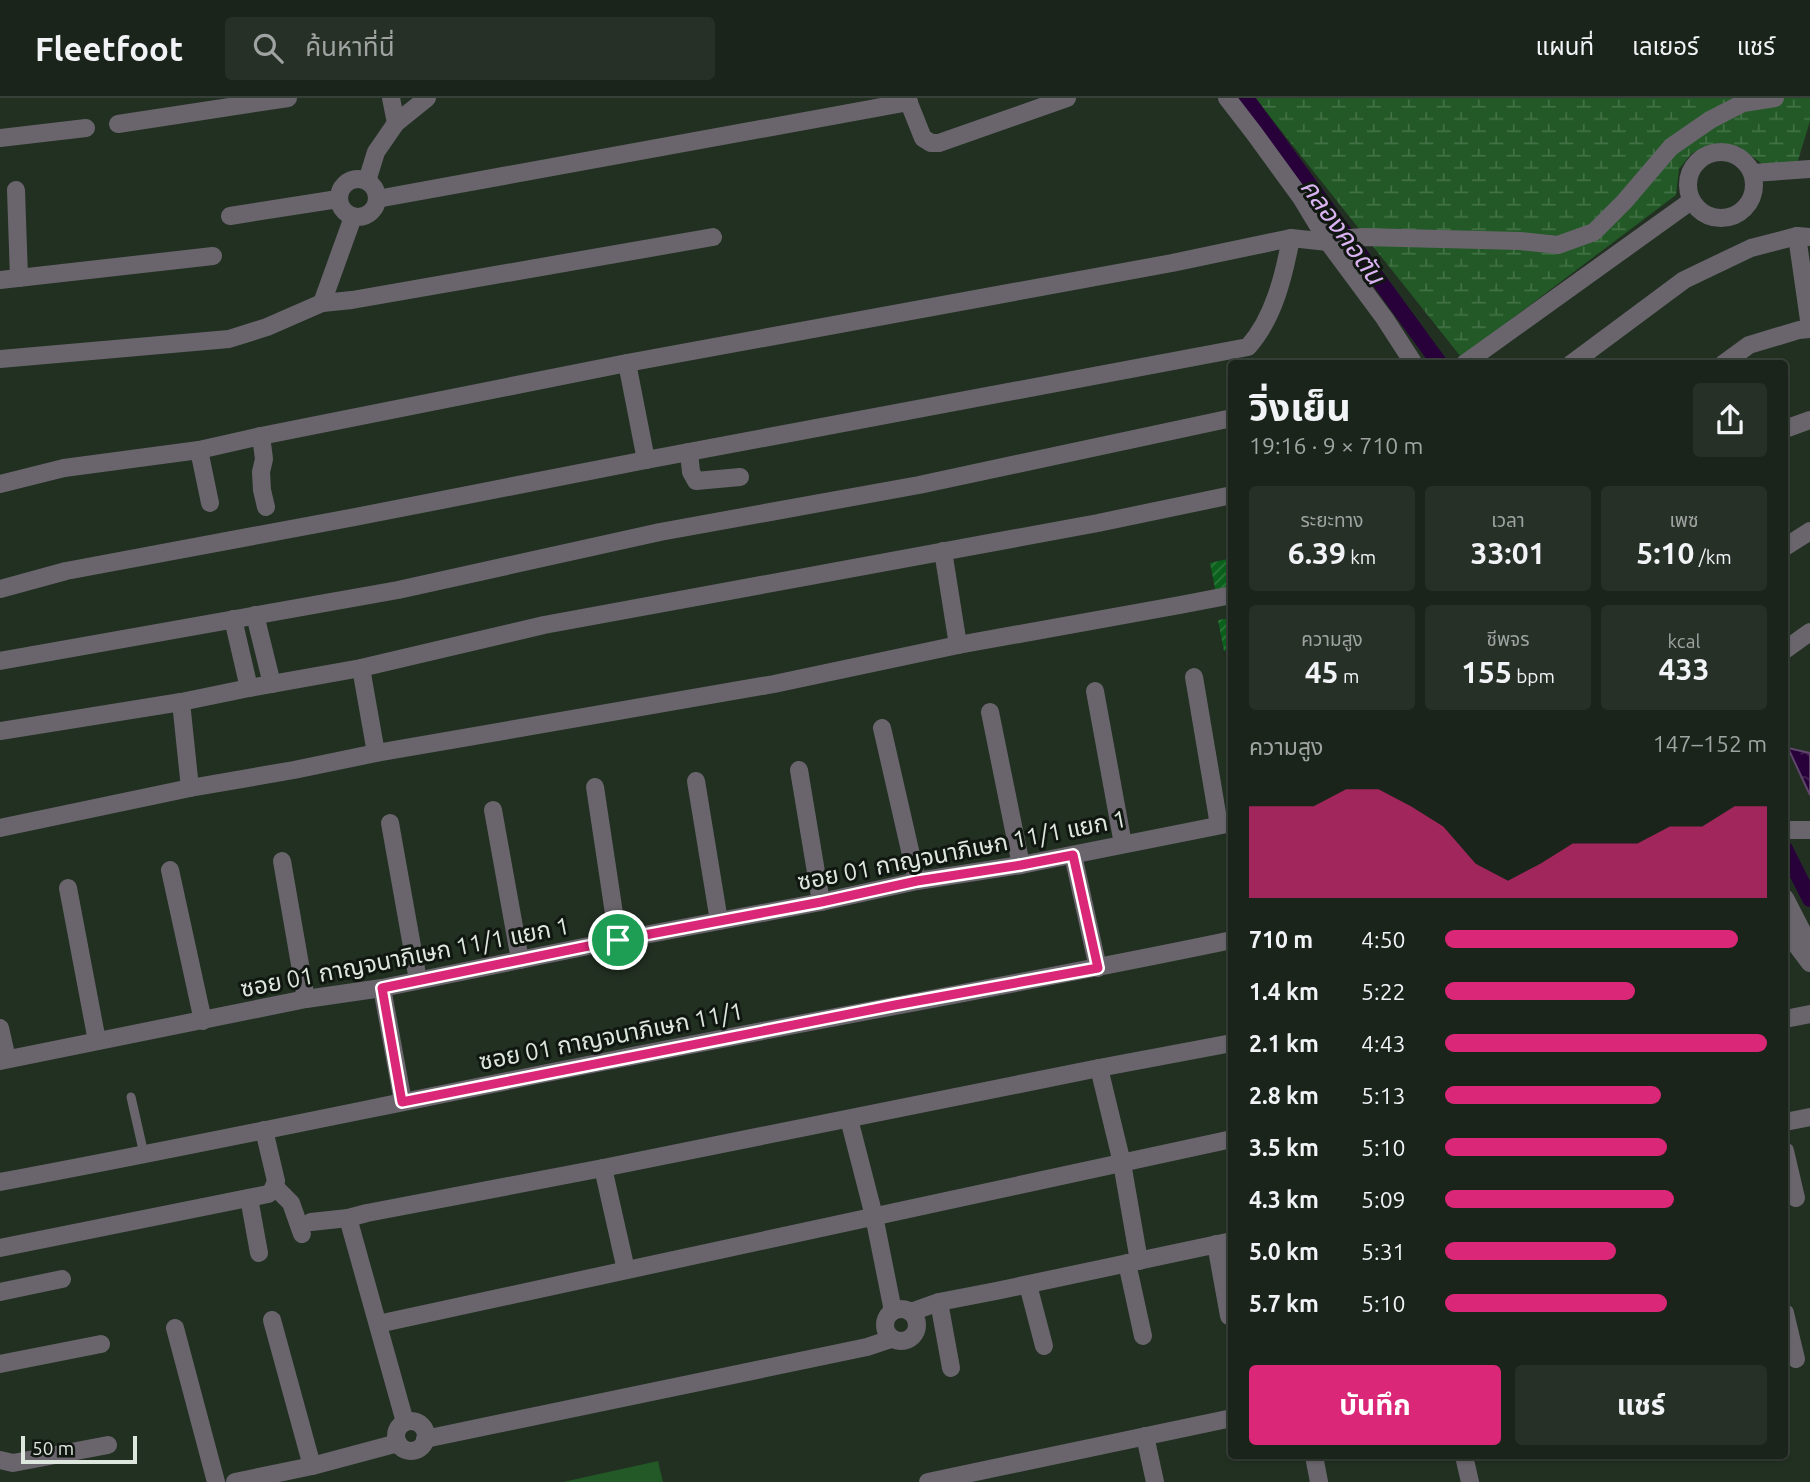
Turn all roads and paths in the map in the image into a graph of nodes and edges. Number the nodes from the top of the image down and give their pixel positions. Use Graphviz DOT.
graph roads {
  1 [pos="288,98"];
  2 [pos="391,98"];
  3 [pos="427,98"];
  4 [pos="1067,98"];
  5 [pos="1227,98"];
  6 [pos="1775,98"];
  7 [pos="908,100"];
  8 [pos="396,123"];
  9 [pos="117,124"];
  10 [pos="86,128"];
  11 [pos="0,138"];
  12 [pos="1810,168"];
  13 [pos="1753,173"];
  14 [pos="367,181"];
  15 [pos="16,190"];
  16 [pos="338,199"];
  17 [pos="377,199"];
  18 [pos="1691,201"];
  19 [pos="230,216"];
  20 [pos="353,217"];
  21 [pos="1803,236"];
  22 [pos="713,237"];
  23 [pos="1291,238"];
  24 [pos="1334,240"];
  25 [pos="213,256"];
  26 [pos="19,278"];
  27 [pos="0,280"];
  28 [pos="322,303"];
  29 [pos="1810,328"];
  30 [pos="0,359"];
  31 [pos="1411,360"];
  32 [pos="1469,360"];
  33 [pos="1577,360"];
  34 [pos="1728,360"];
  35 [pos="627,363"];
  36 [pos="1228,419"];
  37 [pos="1810,420"];
  38 [pos="1788,428"];
  39 [pos="261,436"];
  40 [pos="199,450"];
  41 [pos="689,452"];
  42 [pos="646,460"];
  43 [pos="740,477"];
  44 [pos="0,484"];
  45 [pos="1228,496"];
  46 [pos="210,503"];
  47 [pos="266,507"];
  48 [pos="1810,531"];
  49 [pos="1788,545"];
  50 [pos="943,551"];
  51 [pos="0,589"];
  52 [pos="1228,595"];
  53 [pos="255,615"];
  54 [pos="233,619"];
  55 [pos="1810,632"];
  56 [pos="958,645"];
  57 [pos="1788,648"];
  58 [pos="0,661"];
  59 [pos="361,668"];
  60 [pos="1194,677"];
  61 [pos="272,684"];
  62 [pos="249,688"];
  63 [pos="1095,691"];
  64 [pos="181,702"];
  65 [pos="990,712"];
  66 [pos="882,728"];
  67 [pos="0,731"];
  68 [pos="376,753"];
  69 [pos="799,770"];
  70 [pos="696,781"];
  71 [pos="595,787"];
  72 [pos="190,788"];
  73 [pos="493,810"];
  74 [pos="390,823"];
  75 [pos="1226,824"];
  76 [pos="0,828"];
  77 [pos="1788,830"];
  78 [pos="1810,830"];
  79 [pos="1123,844"];
  80 [pos="1073,855"];
  81 [pos="282,862"];
  82 [pos="1021,865"];
  83 [pos="170,870"];
  84 [pos="917,881"];
  85 [pos="68,888"];
  86 [pos="821,902"];
  87 [pos="1788,904"];
  88 [pos="719,921"];
  89 [pos="1788,935"];
  90 [pos="618,940"];
  91 [pos="1228,941"];
  92 [pos="1810,944"];
  93 [pos="520,960"];
  94 [pos="1810,963"];
  95 [pos="1098,968"];
  96 [pos="418,980"];
  97 [pos="382,988"];
  98 [pos="306,999"];
  99 [pos="1810,1014"];
  100 [pos="1788,1018"];
  101 [pos="203,1021"];
  102 [pos="0,1028"];
  103 [pos="97,1041"];
  104 [pos="1228,1044"];
  105 [pos="4,1060"];
  106 [pos="1099,1068"];
  107 [pos="131,1097"];
  108 [pos="402,1102"];
  109 [pos="1810,1117"];
  110 [pos="849,1119"];
  111 [pos="1788,1121"];
  112 [pos="264,1130"];
  113 [pos="1228,1140"];
  114 [pos="144,1154"];
  115 [pos="1122,1163"];
  116 [pos="1788,1164"];
  117 [pos="603,1168"];
  118 [pos="0,1182"];
  119 [pos="275,1187"];
  120 [pos="249,1198"];
  121 [pos="1796,1198"];
  122 [pos="874,1216"];
  123 [pos="348,1218"];
  124 [pos="1224,1242"];
  125 [pos="0,1248"];
  126 [pos="259,1253"];
  127 [pos="1133,1262"];
  128 [pos="626,1270"];
  129 [pos="62,1279"];
  130 [pos="1028,1284"];
  131 [pos="0,1292"];
  132 [pos="1228,1301"];
  133 [pos="939,1302"];
  134 [pos="902,1312"];
  135 [pos="272,1320"];
  136 [pos="378,1324"];
  137 [pos="1788,1324"];
  138 [pos="175,1328"];
  139 [pos="1143,1336"];
  140 [pos="891,1339"];
  141 [pos="101,1344"];
  142 [pos="1044,1346"];
  143 [pos="1797,1358"];
  144 [pos="0,1364"];
  145 [pos="951,1368"];
  146 [pos="1228,1419"];
  147 [pos="405,1422"];
  148 [pos="1145,1436"];
  149 [pos="425,1439"];
  150 [pos="398,1443"];
  151 [pos="108,1445"];
  152 [pos="1315,1459"];
  153 [pos="1465,1459"];
  154 [pos="0,1460"];
  155 [pos="312,1466"];
  156 [pos="1005,1474"];
  157 [pos="216,1482"];
  158 [pos="234,1482"];
  159 [pos="928,1482"];
  160 [pos="1155,1482"];
  161 [pos="1319,1482"];
  162 [pos="1470,1482"];
  1 -- 9 [label="street"];
  2 -- 8 [label="street"];
  3 -- 8 [label="street"];
  4 -- 7 [label="street"];
  5 -- 24 [label="street"];
  6 -- 24 [label="street"];
  7 -- 17 [label="street"];
  8 -- 14 [label="street"];
  10 -- 11 [label="street"];
  12 -- 13 [label="street"];
  13 -- 18 [label="street"];
  13 -- 18 [label="street"];
  14 -- 16 [label="street"];
  14 -- 17 [label="street"];
  15 -- 26 [label="street"];
  16 -- 19 [label="street"];
  16 -- 20 [label="street"];
  17 -- 20 [label="street"];
  18 -- 32 [label="street"];
  20 -- 28 [label="street"];
  21 -- 29 [label="street"];
  21 -- 33 [label="street"];
  22 -- 28 [label="street"];
  23 -- 24 [label="street"];
  23 -- 35 [label="street"];
  23 -- 41 [label="street"];
  24 -- 31 [label="street"];
  25 -- 26 [label="street"];
  26 -- 27 [label="street"];
  28 -- 30 [label="street"];
  29 -- 34 [label="street"];
  35 -- 39 [label="street"];
  35 -- 42 [label="street"];
  36 -- 53 [label="street"];
  37 -- 38 [label="street"];
  39 -- 40 [label="street"];
  39 -- 47 [label="street"];
  40 -- 44 [label="street"];
  40 -- 46 [label="street"];
  41 -- 42 [label="street"];
  41 -- 43 [label="street"];
  42 -- 51 [label="street"];
  45 -- 50 [label="street"];
  48 -- 49 [label="street"];
  50 -- 56 [label="street"];
  50 -- 59 [label="street"];
  52 -- 56 [label="street"];
  53 -- 54 [label="street"];
  53 -- 61 [label="street"];
  54 -- 58 [label="street"];
  54 -- 62 [label="street"];
  55 -- 57 [label="street"];
  56 -- 68 [label="street"];
  59 -- 61 [label="street"];
  59 -- 68 [label="street"];
  60 -- 75 [label="street"];
  61 -- 62 [label="street"];
  62 -- 64 [label="street"];
  63 -- 79 [label="street"];
  64 -- 67 [label="street"];
  64 -- 72 [label="street"];
  65 -- 82 [label="street"];
  66 -- 84 [label="street"];
  68 -- 72 [label="street"];
  69 -- 86 [label="street"];
  70 -- 88 [label="street"];
  71 -- 90 [label="street"];
  72 -- 76 [label="street"];
  73 -- 93 [label="street"];
  74 -- 96 [label="street"];
  75 -- 79 [label="street, ซอย 01 กาญจนาภิเษก 11/1 แยก 1"];
  77 -- 78 [label="street"];
  79 -- 80 [label="street, ซอย 01 กาญจนาภิเษก 11/1 แยก 1"];
  80 -- 82 [label="street, ซอย 01 กาญจนาภิเษก 11/1 แยก 1"];
  80 -- 95 [label="street"];
  81 -- 98 [label="street"];
  82 -- 84 [label="street, ซอย 01 กาญจนาภิเษก 11/1 แยก 1"];
  83 -- 101 [label="street"];
  84 -- 86 [label="street, ซอย 01 กาญจนาภิเษก 11/1 แยก 1"];
  85 -- 103 [label="street"];
  86 -- 88 [label="street, ซอย 01 กาญจนาภิเษก 11/1 แยก 1"];
  87 -- 92 [label="street"];
  88 -- 90 [label="street, ซอย 01 กาญจนาภิเษก 11/1 แยก 1"];
  89 -- 94 [label="street"];
  90 -- 93 [label="street, ซอย 01 กาญจนาภิเษก 11/1 แยก 1"];
  91 -- 95 [label="street, ซอย 01 กาญจนาภิเษก 11/1"];
  93 -- 96 [label="street, ซอย 01 กาญจนาภิเษก 11/1 แยก 1"];
  95 -- 108 [label="street, ซอย 01 กาญจนาภิเษก 11/1"];
  96 -- 97 [label="street, ซอย 01 กาญจนาภิเษก 11/1 แยก 1"];
  97 -- 98 [label="street, ซอย 01 กาญจนาภิเษก 11/1 แยก 1"];
  97 -- 108 [label="street"];
  98 -- 101 [label="street, ซอย 01 กาญจนาภิเษก 11/1 แยก 1"];
  99 -- 100 [label="street"];
  101 -- 103 [label="street, ซอย 01 กาญจนาภิเษก 11/1 แยก 1"];
  102 -- 105 [label="street"];
  103 -- 105 [label="street, ซอย 01 กาญจนาภิเษก 11/1 แยก 1"];
  104 -- 106 [label="street"];
  106 -- 110 [label="street"];
  106 -- 115 [label="street"];
  107 -- 114 [label="lane"];
  108 -- 112 [label="street, ซอย 01 กาญจนาภิเษก 11/1"];
  109 -- 111 [label="street"];
  110 -- 117 [label="street"];
  110 -- 122 [label="street"];
  112 -- 114 [label="street, ซอย 01 กาญจนาภิเษก 11/1"];
  112 -- 119 [label="street"];
  113 -- 115 [label="street"];
  114 -- 118 [label="street, ซอย 01 กาญจนาภิเษก 11/1"];
  115 -- 122 [label="street"];
  115 -- 127 [label="street"];
  116 -- 121 [label="street"];
  117 -- 123 [label="street"];
  117 -- 128 [label="street"];
  119 -- 120 [label="street"];
  119 -- 123 [label="street"];
  120 -- 125 [label="street"];
  120 -- 126 [label="street"];
  122 -- 128 [label="street"];
  122 -- 134 [label="street"];
  123 -- 136 [label="street"];
  124 -- 127 [label="street"];
  124 -- 132 [label="street"];
  127 -- 130 [label="street"];
  127 -- 139 [label="street"];
  128 -- 136 [label="street"];
  129 -- 131 [label="street"];
  130 -- 133 [label="street"];
  130 -- 142 [label="street"];
  133 -- 134 [label="street"];
  133 -- 145 [label="street"];
  134 -- 140 [label="street"];
  134 -- 140 [label="street"];
  135 -- 155 [label="street"];
  136 -- 147 [label="street"];
  137 -- 143 [label="street"];
  138 -- 157 [label="street"];
  140 -- 149 [label="street"];
  141 -- 144 [label="street"];
  146 -- 148 [label="street"];
  147 -- 149 [label="street"];
  147 -- 150 [label="street"];
  148 -- 156 [label="street"];
  148 -- 160 [label="street"];
  149 -- 150 [label="street"];
  150 -- 155 [label="street"];
  151 -- 154 [label="street"];
  152 -- 161 [label="street"];
  153 -- 162 [label="street"];
  155 -- 158 [label="street"];
  156 -- 159 [label="street"];
}
